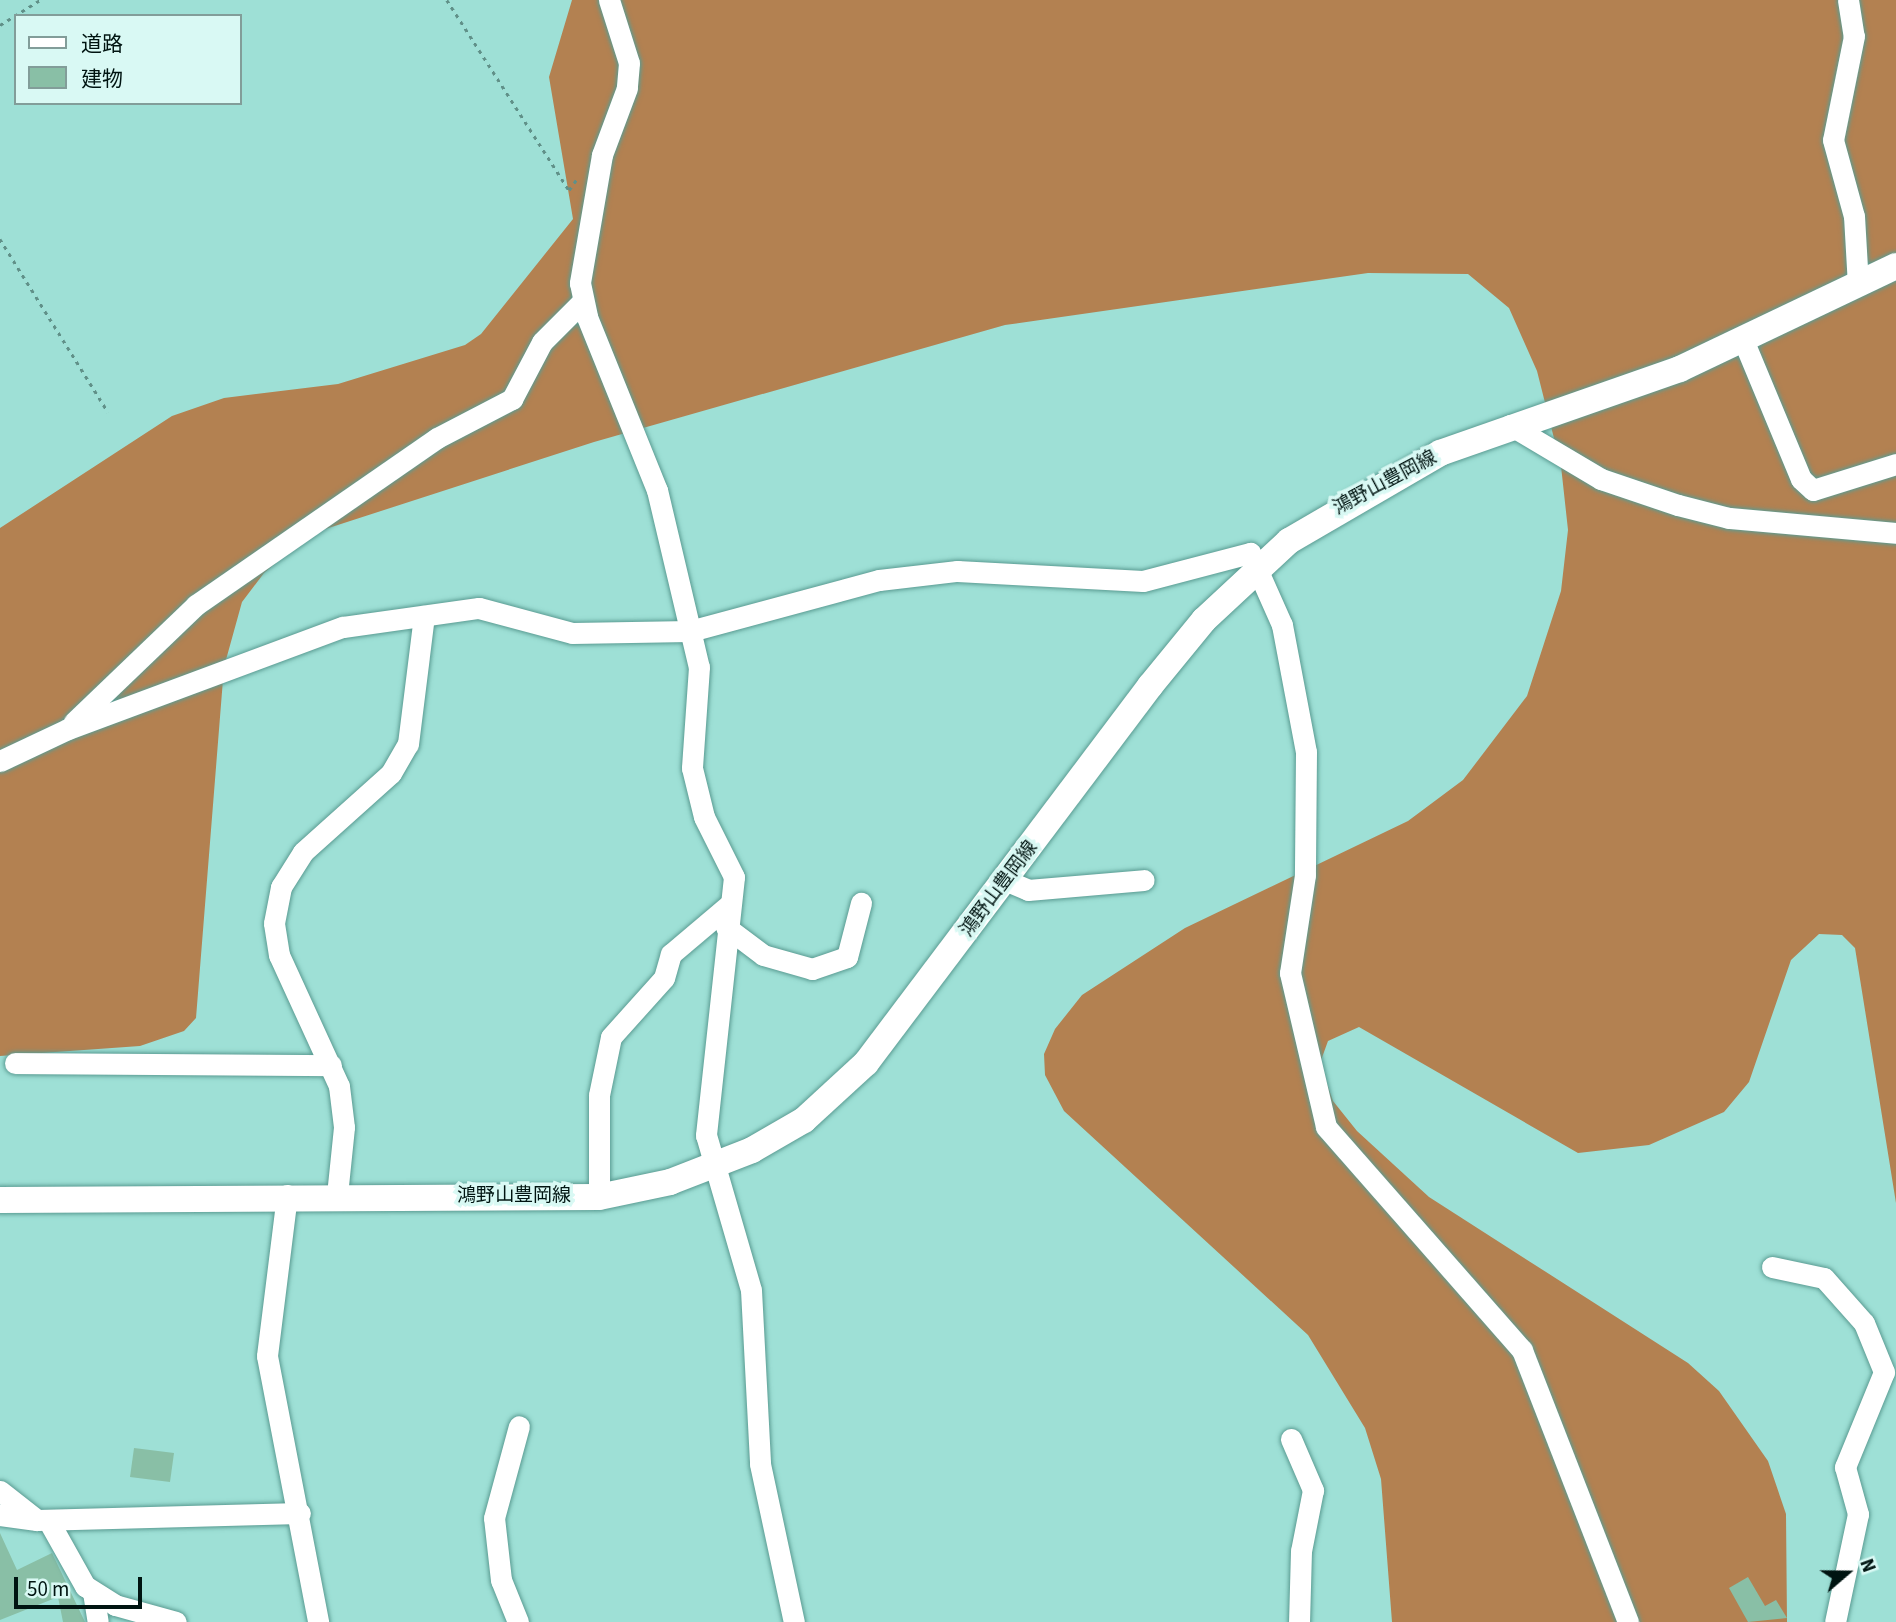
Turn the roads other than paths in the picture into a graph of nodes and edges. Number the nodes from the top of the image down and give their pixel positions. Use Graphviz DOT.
graph roads {
  1 [pos="609,0"];
  2 [pos="1849,0"];
  3 [pos="1896,265"];
  4 [pos="1858,285"];
  5 [pos="583,301"];
  6 [pos="1744,342"];
  7 [pos="1510,425"];
  8 [pos="1896,464"];
  9 [pos="1896,533"];
  10 [pos="1260,565"];
  11 [pos="424,616"];
  12 [pos="690,631"];
  13 [pos="68,729"];
  14 [pos="0,761"];
  15 [pos="1005,880"];
  16 [pos="1144,880"];
  17 [pos="861,902"];
  18 [pos="730,904"];
  19 [pos="726,927"];
  20 [pos="15,1063"];
  21 [pos="331,1065"];
  22 [pos="715,1168"];
  23 [pos="287,1195"];
  24 [pos="337,1195"];
  25 [pos="599,1197"];
  26 [pos="0,1200"];
  27 [pos="1772,1267"];
  28 [pos="519,1426"];
  29 [pos="1291,1438"];
  30 [pos="0,1491"];
  31 [pos="300,1513"];
  32 [pos="0,1515"];
  33 [pos="42,1520"];
  34 [pos="93,1592"];
  35 [pos="98,1622"];
  36 [pos="176,1622"];
  37 [pos="318,1622"];
  38 [pos="518,1622"];
  39 [pos="794,1622"];
  40 [pos="1299,1622"];
  41 [pos="1628,1622"];
  42 [pos="1835,1622"];
  1 -- 5 [label="street"];
  2 -- 4 [label="street"];
  3 -- 4 [label="main road, 鴻野山豊岡線"];
  4 -- 6 [label="main road, 鴻野山豊岡線"];
  5 -- 12 [label="street"];
  5 -- 13 [label="street"];
  6 -- 7 [label="main road, 鴻野山豊岡線"];
  6 -- 8 [label="street"];
  7 -- 9 [label="street"];
  7 -- 10 [label="main road, 鴻野山豊岡線"];
  10 -- 12 [label="street"];
  10 -- 15 [label="main road, 鴻野山豊岡線"];
  10 -- 41 [label="street"];
  11 -- 12 [label="street"];
  11 -- 13 [label="street"];
  11 -- 21 [label="street"];
  12 -- 18 [label="street"];
  13 -- 14 [label="street"];
  15 -- 16 [label="street"];
  15 -- 22 [label="main road, 鴻野山豊岡線"];
  17 -- 19 [label="street"];
  18 -- 19 [label="street"];
  18 -- 25 [label="street"];
  19 -- 22 [label="street"];
  20 -- 21 [label="street"];
  21 -- 24 [label="street"];
  22 -- 25 [label="main road, 鴻野山豊岡線"];
  22 -- 39 [label="street"];
  23 -- 24 [label="main road, 鴻野山豊岡線"];
  23 -- 26 [label="main road, 鴻野山豊岡線"];
  23 -- 31 [label="street"];
  24 -- 25 [label="main road, 鴻野山豊岡線"];
  27 -- 42 [label="street"];
  28 -- 38 [label="street"];
  29 -- 40 [label="street"];
  30 -- 33 [label="street"];
  31 -- 33 [label="street"];
  31 -- 37 [label="street"];
  32 -- 33 [label="street"];
  33 -- 34 [label="street"];
  34 -- 35 [label="street"];
  34 -- 36 [label="street"];
}
